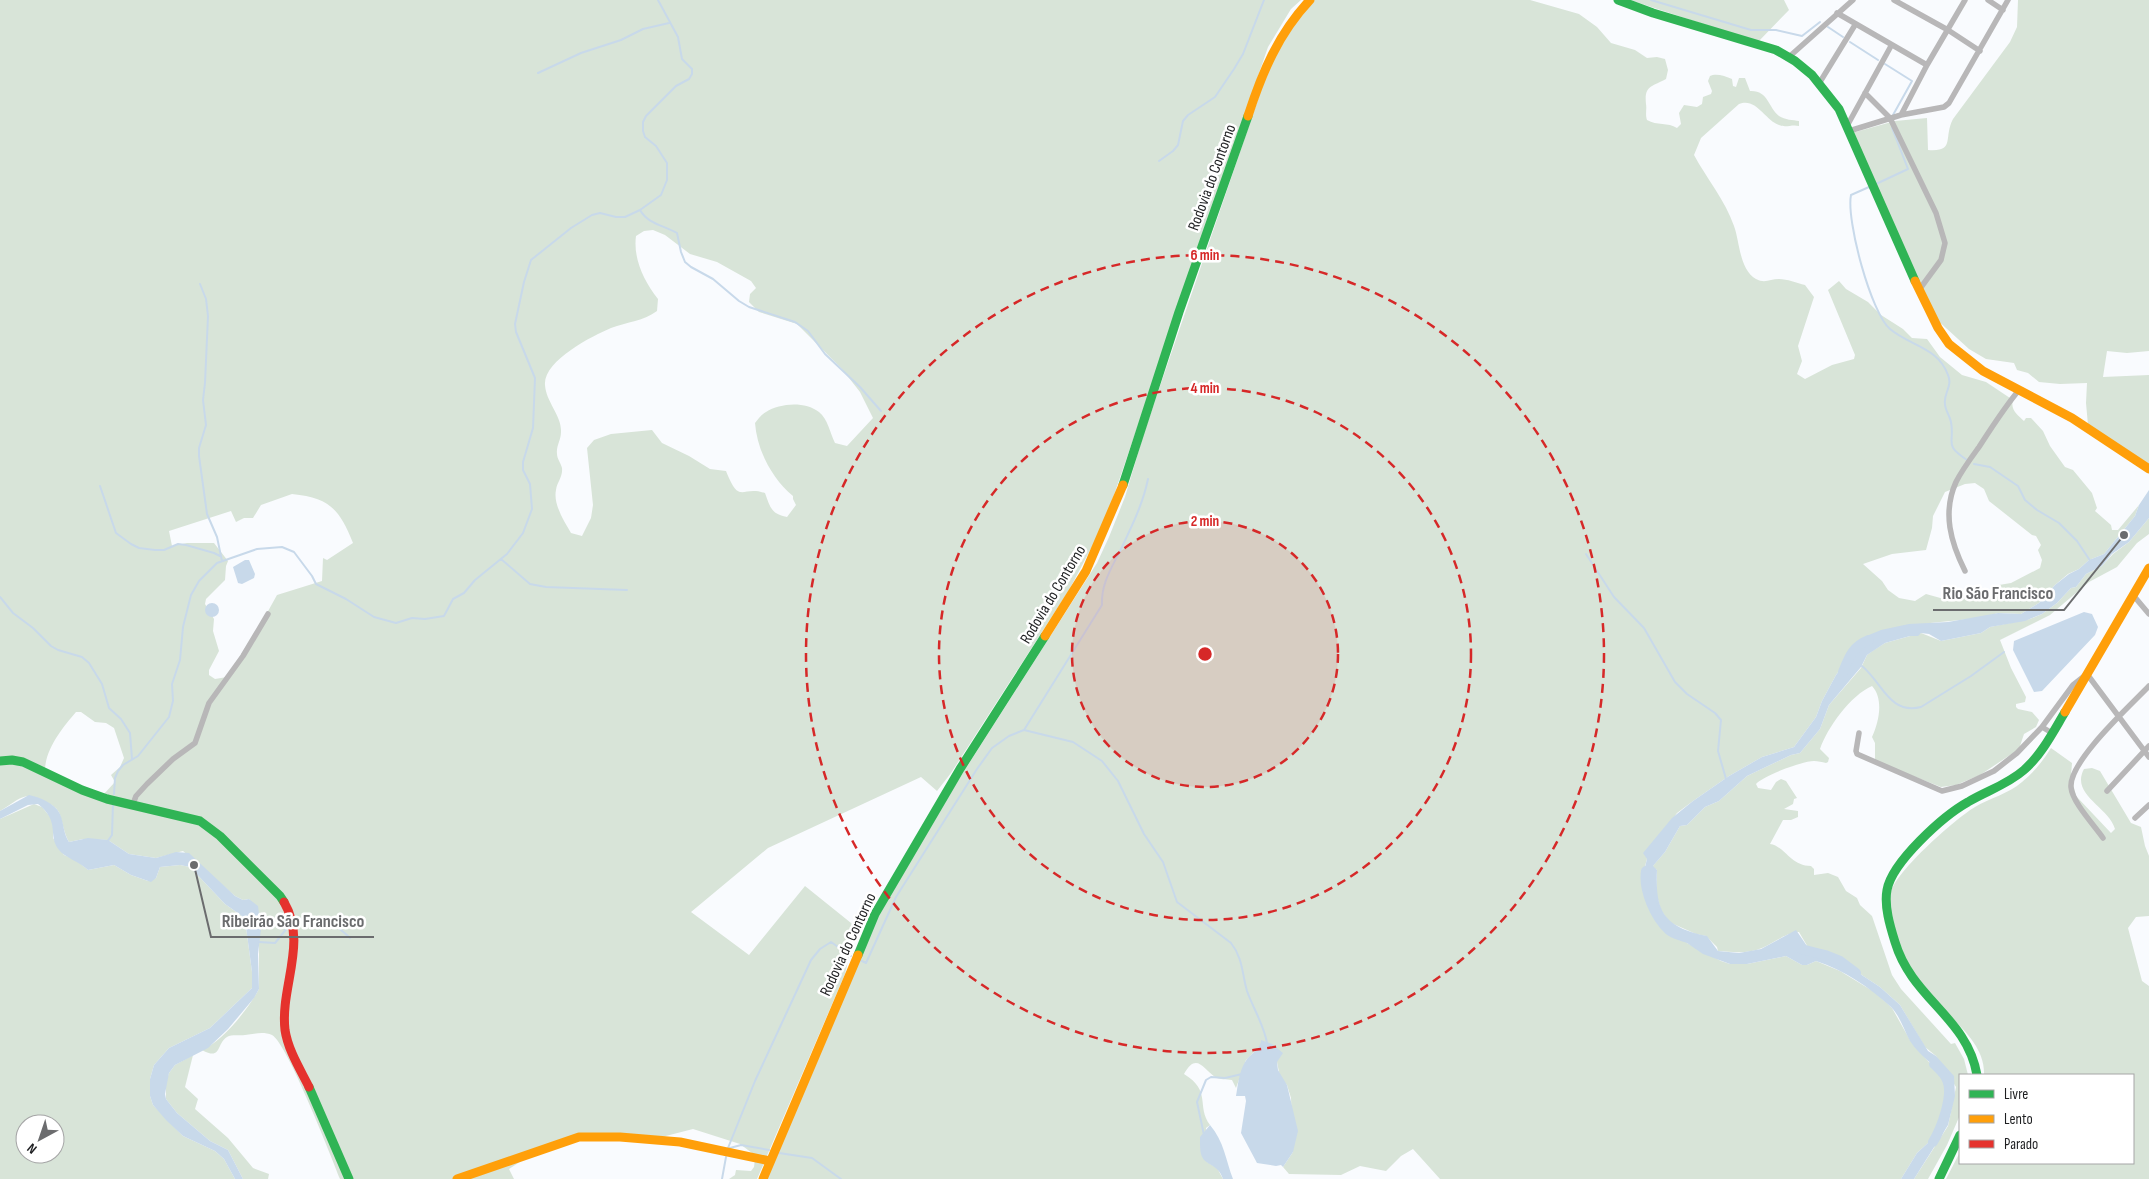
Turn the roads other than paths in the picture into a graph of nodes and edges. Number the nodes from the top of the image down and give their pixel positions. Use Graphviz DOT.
graph roads {
  1 [pos="1310,0"];
  2 [pos="1618,0"];
  3 [pos="1853,0"];
  4 [pos="1894,0"];
  5 [pos="1965,0"];
  6 [pos="1988,0"];
  7 [pos="2008,0"];
  8 [pos="2003,10"];
  9 [pos="1837,13"];
  10 [pos="1855,26"];
  11 [pos="1948,30"];
  12 [pos="1891,46"];
  13 [pos="1980,51"];
  14 [pos="1790,56"];
  15 [pos="1927,65"];
  16 [pos="1820,82"];
  17 [pos="1865,93"];
  18 [pos="1901,115"];
  19 [pos="1890,118"];
  20 [pos="1848,129"];
  21 [pos="1919,290"];
  22 [pos="2019,390"];
  23 [pos="2149,469"];
  24 [pos="2149,568"];
  25 [pos="1964,571"];
  26 [pos="2132,595"];
  27 [pos="268,614"];
  28 [pos="2149,614"];
  29 [pos="2087,674"];
  30 [pos="2149,686"];
  31 [pos="2120,717"];
  32 [pos="2042,727"];
  33 [pos="1860,733"];
  34 [pos="2052,733"];
  35 [pos="2147,748"];
  36 [pos="2149,757"];
  37 [pos="0,760"];
  38 [pos="2107,791"];
  39 [pos="133,804"];
  40 [pos="2149,805"];
  41 [pos="2135,818"];
  42 [pos="2103,838"];
  43 [pos="1977,1074"];
  44 [pos="1959,1137"];
  45 [pos="770,1161"];
  46 [pos="349,1179"];
  47 [pos="457,1179"];
  48 [pos="763,1179"];
  49 [pos="1939,1179"];
  1 -- 45 [label="main road, Rodovia do Contorno"];
  2 -- 14 [label="main road"];
  3 -- 9 [label="street"];
  4 -- 11 [label="street"];
  5 -- 11 [label="street"];
  6 -- 8 [label="street"];
  7 -- 8 [label="street"];
  8 -- 13 [label="street"];
  9 -- 10 [label="street"];
  9 -- 14 [label="street"];
  10 -- 12 [label="street"];
  10 -- 16 [label="street"];
  11 -- 13 [label="street"];
  11 -- 15 [label="street"];
  12 -- 15 [label="street"];
  12 -- 17 [label="street"];
  13 -- 18 [label="street"];
  14 -- 16 [label="main road"];
  15 -- 18 [label="street"];
  16 -- 20 [label="main road"];
  17 -- 19 [label="street"];
  17 -- 20 [label="street"];
  18 -- 19 [label="street"];
  19 -- 20 [label="street"];
  19 -- 21 [label="street"];
  20 -- 21 [label="main road"];
  21 -- 22 [label="main road"];
  22 -- 23 [label="main road"];
  22 -- 25 [label="street"];
  24 -- 26 [label="main road"];
  26 -- 28 [label="street"];
  26 -- 29 [label="main road"];
  27 -- 39 [label="street"];
  29 -- 31 [label="street"];
  29 -- 32 [label="street"];
  29 -- 34 [label="main road"];
  30 -- 31 [label="street"];
  31 -- 35 [label="street"];
  31 -- 42 [label="street"];
  32 -- 33 [label="street"];
  32 -- 34 [label="street"];
  34 -- 43 [label="main road"];
  35 -- 36 [label="street"];
  35 -- 38 [label="street"];
  37 -- 39 [label="main road"];
  39 -- 46 [label="main road"];
  40 -- 41 [label="street"];
  44 -- 49 [label="main road"];
  45 -- 47 [label="main road"];
  45 -- 48 [label="main road, Rodovia do Contorno"];
}
